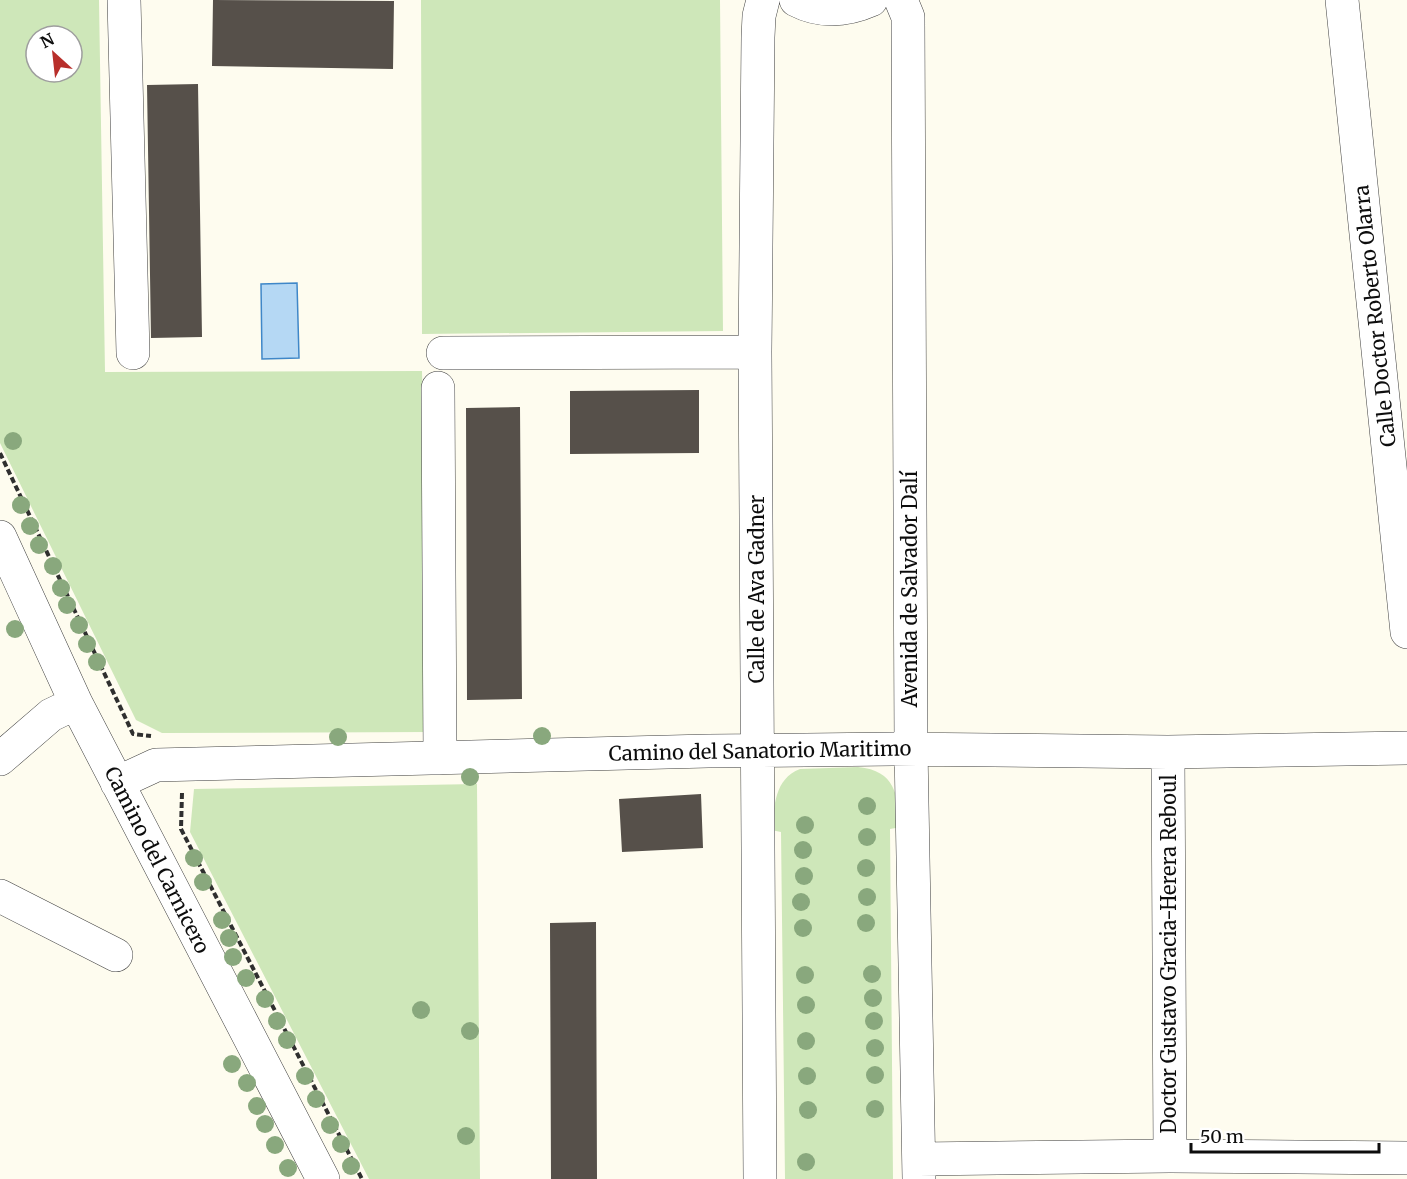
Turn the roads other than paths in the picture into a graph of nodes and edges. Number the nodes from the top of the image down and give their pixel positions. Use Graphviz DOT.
graph roads {
  1 [pos="124,0"];
  2 [pos="763,0"];
  3 [pos="796,0"];
  4 [pos="871,0"];
  5 [pos="901,0"];
  6 [pos="1342,0"];
  7 [pos="755,352"];
  8 [pos="133,353"];
  9 [pos="443,353"];
  10 [pos="438,388"];
  11 [pos="0,537"];
  12 [pos="1407,632"];
  13 [pos="76,703"];
  14 [pos="1407,748"];
  15 [pos="910,749"];
  16 [pos="759,750"];
  17 [pos="1168,752"];
  18 [pos="440,758"];
  19 [pos="0,759"];
  20 [pos="117,783"];
  21 [pos="0,896"];
  22 [pos="116,955"];
  23 [pos="1170,1156"];
  24 [pos="1407,1158"];
  25 [pos="919,1169"];
  26 [pos="323,1179"];
  27 [pos="760,1179"];
  1 -- 8 [label="street"];
  2 -- 7 [label="street, Calle de Ava Gadner"];
  3 -- 4 [label="street"];
  5 -- 15 [label="street, Avenida de Salvador Dalí"];
  6 -- 12 [label="street, Calle Doctor Roberto Olarra"];
  7 -- 9 [label="street"];
  7 -- 16 [label="street, Calle de Ava Gadner"];
  10 -- 18 [label="street"];
  11 -- 13 [label="street, Camino del Carnicero"];
  13 -- 19 [label="street"];
  13 -- 20 [label="street, Camino del Carnicero"];
  14 -- 17 [label="street, Camino del Sanatorio Maritimo"];
  15 -- 16 [label="street, Camino del Sanatorio Maritimo"];
  15 -- 17 [label="street, Camino del Sanatorio Maritimo"];
  15 -- 25 [label="street, Avenida de Salvador Dalí"];
  16 -- 18 [label="street, Camino del Sanatorio Maritimo"];
  16 -- 27 [label="street, Calle de Ava Gadner"];
  17 -- 23 [label="street, Doctor Gustavo Gracia-Herera Reboul"];
  18 -- 20 [label="street, Camino del Sanatorio Maritimo"];
  20 -- 26 [label="street, Camino del Carnicero"];
  21 -- 22 [label="street"];
  23 -- 24 [label="street, Doctor Gustavo Gracia-Herera Reboul"];
  23 -- 25 [label="street, Doctor Gustavo Gracia-Herera Reboul"];
}
